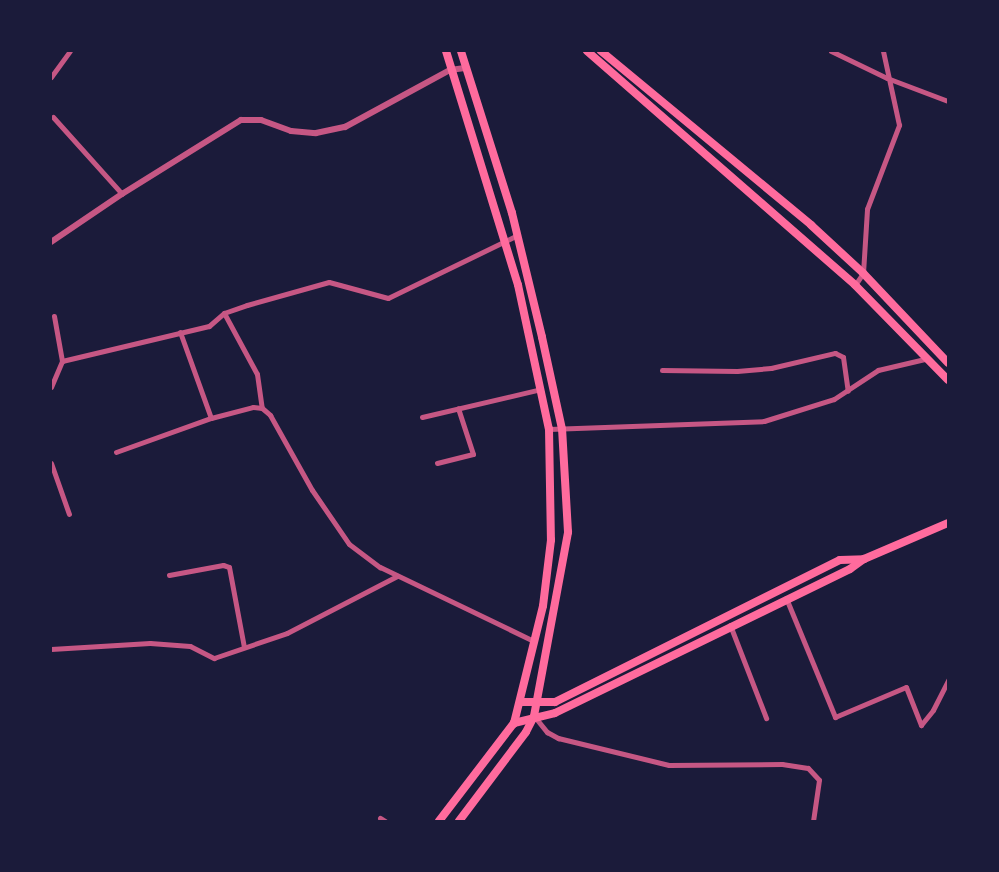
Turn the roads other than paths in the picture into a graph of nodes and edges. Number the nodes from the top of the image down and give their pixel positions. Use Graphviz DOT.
graph roads {
  1 [pos="70,51"];
  2 [pos="446,51"];
  3 [pos="461,51"];
  4 [pos="588,51"];
  5 [pos="601,51"];
  6 [pos="831,51"];
  7 [pos="883,51"];
  8 [pos="465,68"];
  9 [pos="450,70"];
  10 [pos="51,77"];
  11 [pos="887,78"];
  12 [pos="948,101"];
  13 [pos="53,117"];
  14 [pos="122,194"];
  15 [pos="518,235"];
  16 [pos="504,240"];
  17 [pos="51,242"];
  18 [pos="863,273"];
  19 [pos="855,285"];
  20 [pos="224,313"];
  21 [pos="54,316"];
  22 [pos="180,332"];
  23 [pos="54,335"];
  24 [pos="925,359"];
  25 [pos="62,361"];
  26 [pos="948,363"];
  27 [pos="662,370"];
  28 [pos="948,380"];
  29 [pos="51,387"];
  30 [pos="541,389"];
  31 [pos="848,391"];
  32 [pos="262,408"];
  33 [pos="458,408"];
  34 [pos="422,417"];
  35 [pos="211,418"];
  36 [pos="549,429"];
  37 [pos="562,429"];
  38 [pos="116,452"];
  39 [pos="51,462"];
  40 [pos="437,463"];
  41 [pos="69,514"];
  42 [pos="948,523"];
  43 [pos="864,559"];
  44 [pos="169,575"];
  45 [pos="397,576"];
  46 [pos="786,598"];
  47 [pos="730,625"];
  48 [pos="534,641"];
  49 [pos="244,648"];
  50 [pos="51,649"];
  51 [pos="948,680"];
  52 [pos="521,702"];
  53 [pos="536,703"];
  54 [pos="534,716"];
  55 [pos="766,718"];
  56 [pos="514,723"];
  57 [pos="439,821"];
  58 [pos="459,821"];
  59 [pos="814,821"];
  1 -- 10 [label="street"];
  2 -- 9 [label="main road"];
  3 -- 8 [label="main road"];
  4 -- 19 [label="main road"];
  5 -- 18 [label="main road"];
  6 -- 11 [label="street"];
  7 -- 11 [label="street"];
  8 -- 9 [label="street"];
  8 -- 15 [label="main road"];
  9 -- 14 [label="street"];
  9 -- 16 [label="main road"];
  11 -- 12 [label="street"];
  11 -- 18 [label="street"];
  13 -- 14 [label="street"];
  14 -- 17 [label="street"];
  15 -- 16 [label="street"];
  15 -- 37 [label="main road"];
  16 -- 20 [label="street"];
  16 -- 30 [label="main road"];
  18 -- 19 [label="street"];
  18 -- 26 [label="main road"];
  19 -- 24 [label="main road"];
  20 -- 22 [label="street"];
  20 -- 32 [label="street"];
  21 -- 23 [label="street"];
  22 -- 25 [label="street"];
  22 -- 35 [label="street"];
  23 -- 25 [label="street"];
  24 -- 28 [label="main road"];
  24 -- 31 [label="street"];
  25 -- 29 [label="street"];
  27 -- 31 [label="street"];
  30 -- 33 [label="street"];
  30 -- 36 [label="main road"];
  31 -- 37 [label="street"];
  32 -- 35 [label="street"];
  32 -- 45 [label="street"];
  33 -- 34 [label="street"];
  33 -- 40 [label="street"];
  35 -- 38 [label="street"];
  36 -- 37 [label="street"];
  36 -- 48 [label="main road"];
  37 -- 53 [label="main road"];
  39 -- 41 [label="street"];
  42 -- 43 [label="main road"];
  43 -- 46 [label="main road"];
  43 -- 53 [label="main road"];
  44 -- 49 [label="street"];
  45 -- 48 [label="street"];
  45 -- 49 [label="street"];
  46 -- 47 [label="main road"];
  46 -- 51 [label="street"];
  47 -- 54 [label="main road"];
  47 -- 55 [label="street"];
  48 -- 52 [label="main road"];
  49 -- 50 [label="street"];
  52 -- 53 [label="main road"];
  52 -- 56 [label="main road"];
  53 -- 54 [label="main road"];
  54 -- 56 [label="main road"];
  54 -- 58 [label="main road"];
  54 -- 59 [label="street"];
  56 -- 57 [label="main road"];
}
